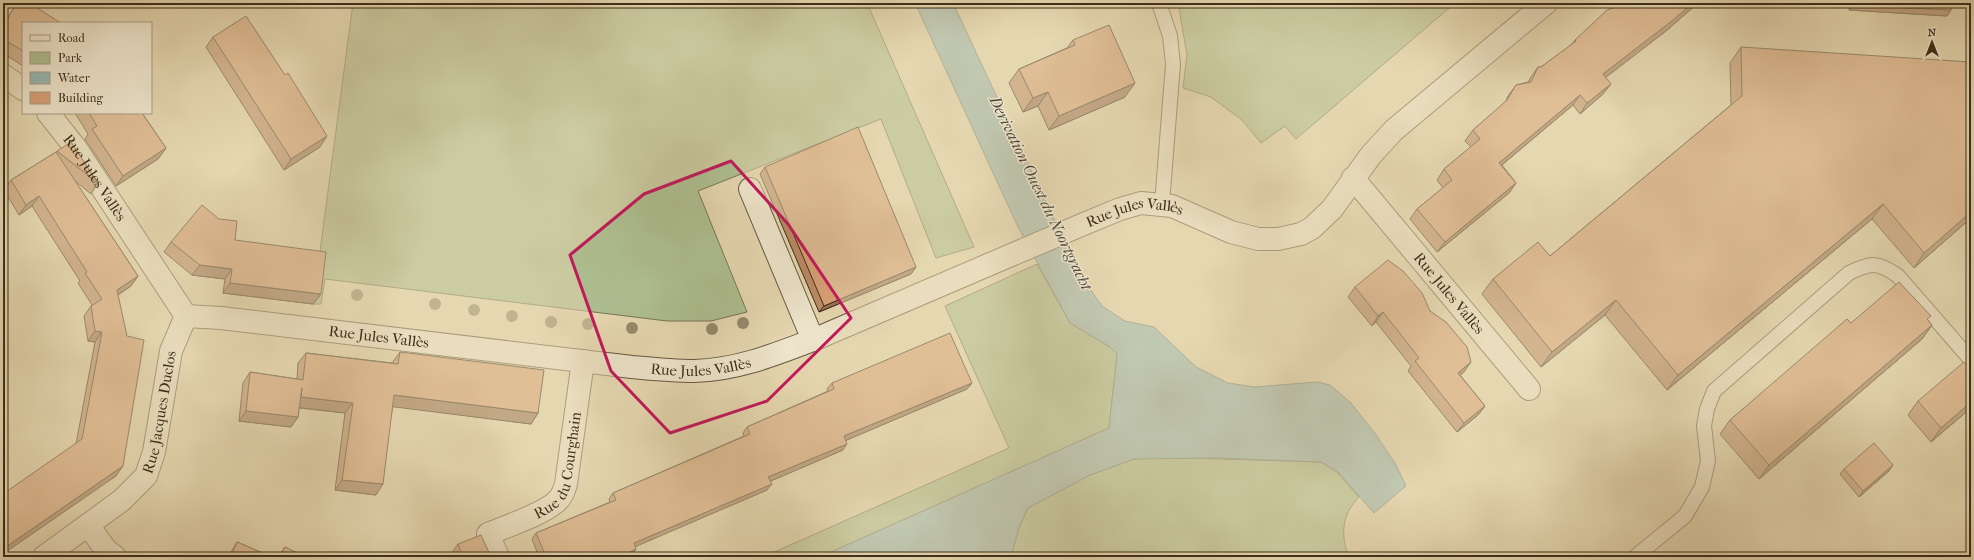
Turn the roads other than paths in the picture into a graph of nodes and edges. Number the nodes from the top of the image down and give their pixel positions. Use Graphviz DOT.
graph roads {
  1 [pos="1159,3"];
  2 [pos="1546,3"];
  3 [pos="3,75"];
  4 [pos="22,88"];
  5 [pos="49,114"];
  6 [pos="1353,178"];
  7 [pos="750,189"];
  8 [pos="1162,204"];
  9 [pos="186,316"];
  10 [pos="813,340"];
  11 [pos="1971,360"];
  12 [pos="583,361"];
  13 [pos="1529,389"];
  14 [pos="88,525"];
  15 [pos="44,557"];
  16 [pos="115,557"];
  17 [pos="498,557"];
  18 [pos="1634,557"];
  1 -- 8 [label="lane"];
  2 -- 6 [label="street, Rue Jules Vallès"];
  3 -- 4 [label="street"];
  5 -- 9 [label="street, Rue Jules Vallès"];
  6 -- 8 [label="street, Rue Jules Vallès"];
  6 -- 13 [label="street, Rue Jules Vallès"];
  7 -- 10 [label="street"];
  8 -- 10 [label="street, Rue Jules Vallès"];
  9 -- 12 [label="street, Rue Jules Vallès"];
  9 -- 14 [label="street, Rue Jacques Duclos"];
  10 -- 12 [label="street, Rue Jules Vallès"];
  11 -- 18 [label="lane"];
  12 -- 17 [label="street, Rue du Courghain"];
  14 -- 15 [label="street, Rue Jacques Duclos"];
  14 -- 16 [label="street"];
}
